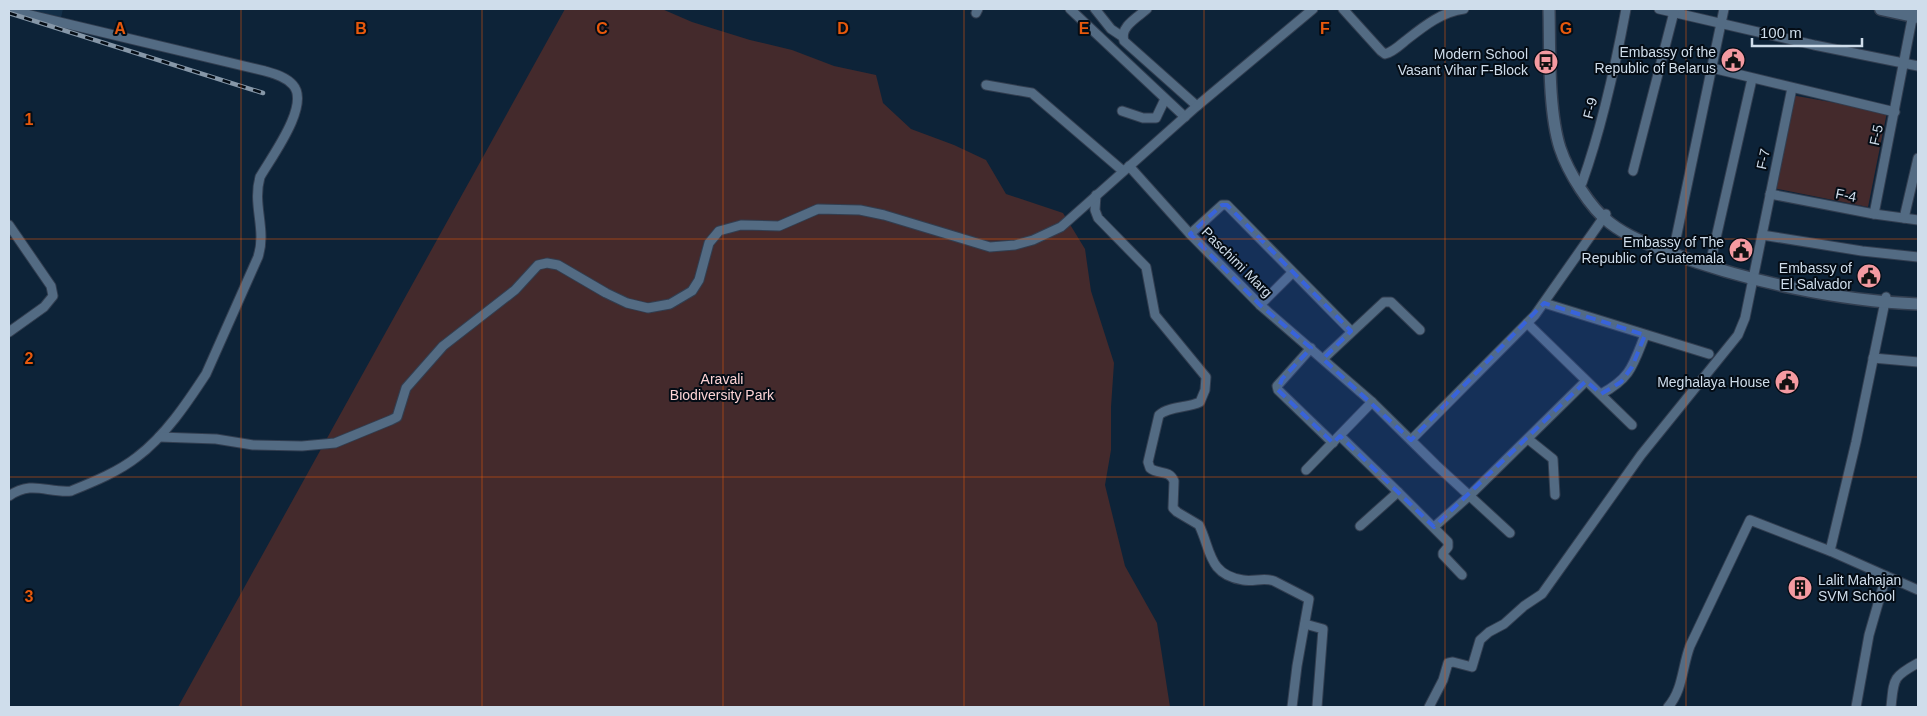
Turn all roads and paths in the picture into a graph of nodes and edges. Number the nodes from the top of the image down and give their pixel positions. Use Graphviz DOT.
graph roads {
  1 [pos="1070,9"];
  2 [pos="1095,9"];
  3 [pos="1147,9"];
  4 [pos="1313,9"];
  5 [pos="1343,9"];
  6 [pos="1464,9"];
  7 [pos="1549,9"];
  8 [pos="1553,9"];
  9 [pos="1626,9"];
  10 [pos="1659,9"];
  11 [pos="1724,9"];
  12 [pos="1881,9"];
  13 [pos="9,10"];
  14 [pos="1137,12"];
  15 [pos="1674,12"];
  16 [pos="1915,14"];
  17 [pos="1721,22"];
  18 [pos="1123,37"];
  19 [pos="1904,63"];
  20 [pos="1918,66"];
  21 [pos="1712,68"];
  22 [pos="1752,79"];
  23 [pos="986,85"];
  24 [pos="1792,88"];
  25 [pos="1165,99"];
  26 [pos="1197,106"];
  27 [pos="1122,111"];
  28 [pos="1895,112"];
  29 [pos="1185,117"];
  30 [pos="1918,158"];
  31 [pos="1126,168"];
  32 [pos="1633,171"];
  33 [pos="1582,183"];
  34 [pos="1770,194"];
  35 [pos="1096,196"];
  36 [pos="1874,214"];
  37 [pos="1605,216"];
  38 [pos="1904,218"];
  39 [pos="1918,220"];
  40 [pos="9,225"];
  41 [pos="1190,234"];
  42 [pos="1762,235"];
  43 [pos="1674,248"];
  44 [pos="1918,257"];
  45 [pos="1711,260"];
  46 [pos="1292,273"];
  47 [pos="1753,275"];
  48 [pos="1918,299"];
  49 [pos="1885,300"];
  50 [pos="1544,304"];
  51 [pos="1918,304"];
  52 [pos="1260,305"];
  53 [pos="1526,323"];
  54 [pos="1420,330"];
  55 [pos="9,332"];
  56 [pos="1351,332"];
  57 [pos="1645,335"];
  58 [pos="1311,348"];
  59 [pos="1708,354"];
  60 [pos="1873,358"];
  61 [pos="1323,359"];
  62 [pos="1918,362"];
  63 [pos="1586,382"];
  64 [pos="1601,394"];
  65 [pos="1372,402"];
  66 [pos="1632,425"];
  67 [pos="159,436"];
  68 [pos="1337,439"];
  69 [pos="1528,439"];
  70 [pos="1412,440"];
  71 [pos="1306,470"];
  72 [pos="1398,492"];
  73 [pos="1555,495"];
  74 [pos="9,496"];
  75 [pos="1469,496"];
  76 [pos="1360,526"];
  77 [pos="1434,527"];
  78 [pos="1510,532"];
  79 [pos="1830,551"];
  80 [pos="1462,575"];
  81 [pos="1886,576"];
  82 [pos="1918,590"];
  83 [pos="1305,624"];
  84 [pos="1918,663"];
  85 [pos="1292,707"];
  86 [pos="1317,707"];
  87 [pos="1429,707"];
  88 [pos="1668,707"];
  89 [pos="1856,707"];
  90 [pos="1891,707"];
  1 -- 25 [label="street"];
  2 -- 18 [label="street"];
  3 -- 14 [label="street"];
  4 -- 26 [label="street"];
  5 -- 6 [label="street"];
  7 -- 37 [label="street"];
  8 -- 33 [label="street"];
  9 -- 33 [label="street, F-9"];
  10 -- 15 [label="street"];
  11 -- 17 [label="street"];
  12 -- 16 [label="main road"];
  13 -- 67 [label="street"];
  14 -- 18 [label="street"];
  15 -- 17 [label="street"];
  15 -- 32 [label="street"];
  16 -- 19 [label="street, F-5"];
  17 -- 19 [label="street"];
  17 -- 21 [label="street"];
  18 -- 26 [label="street"];
  19 -- 20 [label="street"];
  19 -- 28 [label="street, F-5"];
  21 -- 22 [label="street"];
  21 -- 43 [label="street"];
  22 -- 24 [label="street"];
  22 -- 45 [label="street"];
  23 -- 31 [label="street, Paschimi Marg"];
  24 -- 28 [label="street"];
  24 -- 34 [label="street, F-7"];
  25 -- 27 [label="street"];
  25 -- 29 [label="street"];
  26 -- 29 [label="street"];
  28 -- 36 [label="street, F-5"];
  29 -- 31 [label="street"];
  30 -- 38 [label="street"];
  31 -- 35 [label="street"];
  31 -- 41 [label="street, Paschimi Marg"];
  33 -- 37 [label="street"];
  34 -- 36 [label="street, F-4"];
  34 -- 42 [label="street, F-7"];
  35 -- 67 [label="street"];
  35 -- 83 [label="street"];
  36 -- 38 [label="street, F-4"];
  37 -- 43 [label="street"];
  37 -- 47 [label="street"];
  37 -- 50 [label="street"];
  38 -- 39 [label="street, F-4"];
  40 -- 55 [label="street"];
  41 -- 46 [label="street"];
  41 -- 52 [label="street, Paschimi Marg"];
  42 -- 44 [label="street"];
  42 -- 47 [label="street, F-7"];
  43 -- 45 [label="street"];
  45 -- 47 [label="street"];
  46 -- 52 [label="street"];
  46 -- 56 [label="street"];
  47 -- 49 [label="street"];
  47 -- 87 [label="street, F-7"];
  48 -- 49 [label="street"];
  49 -- 51 [label="street"];
  49 -- 60 [label="street"];
  50 -- 53 [label="street"];
  50 -- 57 [label="street"];
  52 -- 58 [label="street, Paschimi Marg"];
  53 -- 63 [label="street"];
  53 -- 70 [label="street"];
  54 -- 56 [label="street"];
  56 -- 61 [label="street"];
  57 -- 59 [label="street"];
  57 -- 64 [label="street"];
  58 -- 61 [label="street, Paschimi Marg"];
  58 -- 68 [label="street"];
  60 -- 62 [label="street"];
  60 -- 79 [label="street"];
  61 -- 65 [label="street, Paschimi Marg"];
  63 -- 64 [label="street"];
  63 -- 69 [label="street"];
  64 -- 66 [label="street"];
  65 -- 68 [label="street"];
  65 -- 70 [label="street, Paschimi Marg"];
  67 -- 74 [label="street"];
  68 -- 71 [label="street"];
  68 -- 72 [label="street"];
  69 -- 73 [label="street"];
  69 -- 75 [label="street"];
  70 -- 75 [label="street, Paschimi Marg"];
  72 -- 76 [label="street"];
  72 -- 77 [label="street"];
  75 -- 77 [label="street"];
  75 -- 78 [label="street, Paschimi Marg"];
  77 -- 80 [label="street"];
  79 -- 81 [label="street"];
  79 -- 88 [label="street"];
  81 -- 82 [label="street"];
  81 -- 89 [label="street"];
  83 -- 85 [label="street"];
  83 -- 86 [label="street"];
  84 -- 90 [label="street"];
}
